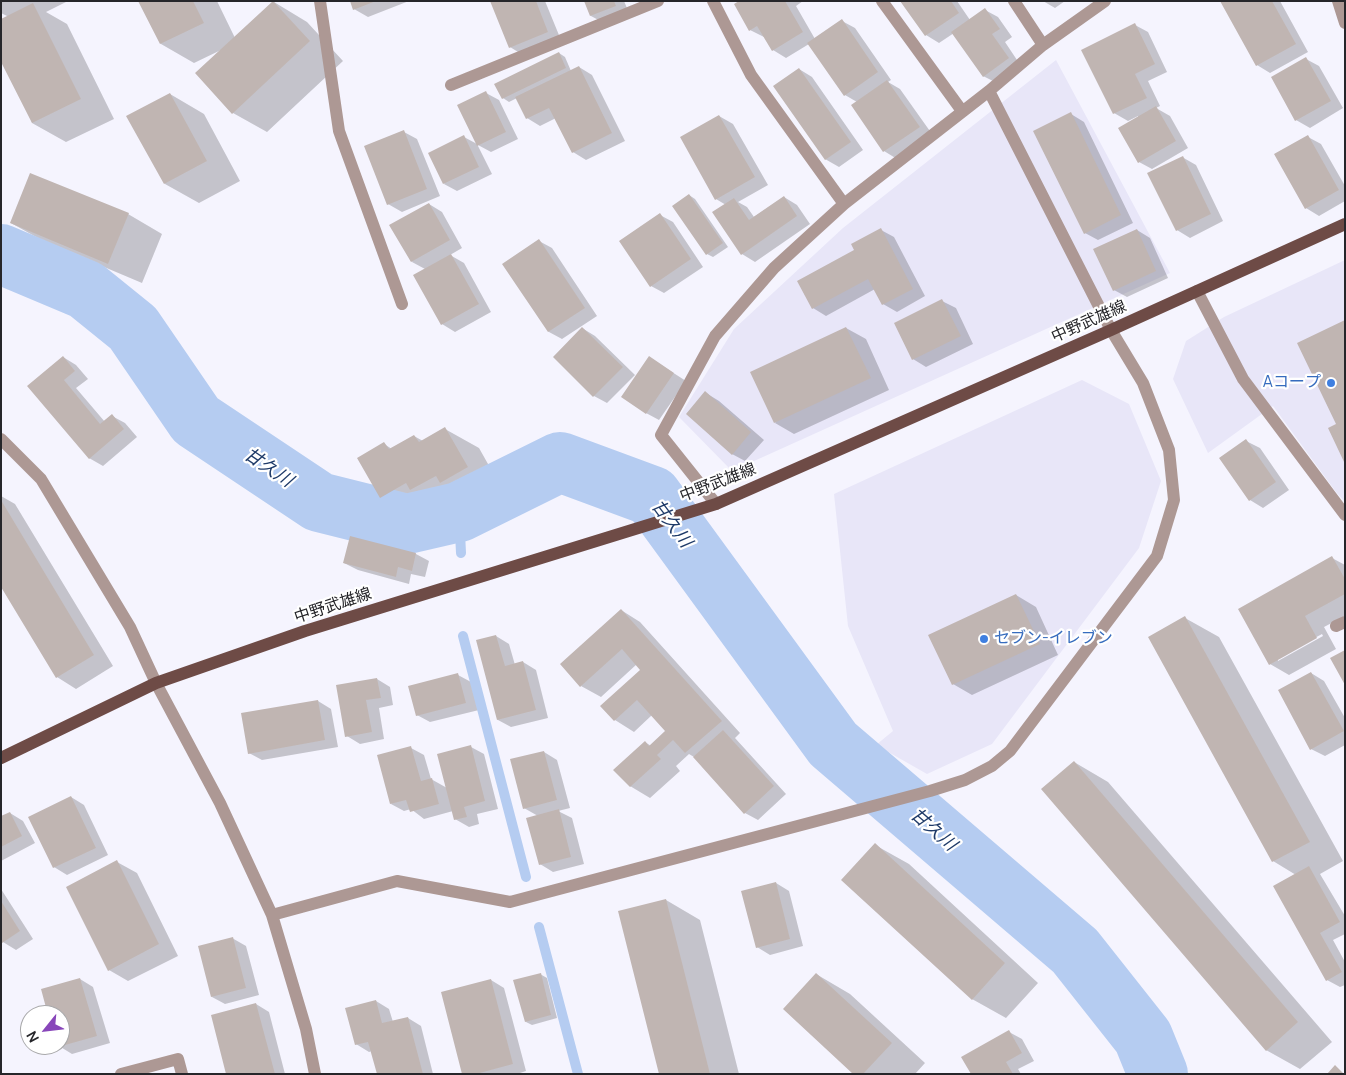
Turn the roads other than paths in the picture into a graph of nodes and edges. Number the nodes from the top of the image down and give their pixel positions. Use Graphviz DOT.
graph roads {
  1 [pos="320,1"];
  2 [pos="658,1"];
  3 [pos="713,1"];
  4 [pos="882,1"];
  5 [pos="1014,1"];
  6 [pos="1105,1"];
  7 [pos="1338,1"];
  8 [pos="1345,23"];
  9 [pos="1043,45"];
  10 [pos="451,85"];
  11 [pos="989,91"];
  12 [pos="962,111"];
  13 [pos="844,204"];
  14 [pos="1345,224"];
  15 [pos="1197,291"];
  16 [pos="402,304"];
  17 [pos="1111,330"];
  18 [pos="1,439"];
  19 [pos="716,504"];
  20 [pos="1345,515"];
  21 [pos="156,683"];
  22 [pos="1,758"];
  23 [pos="272,915"];
  24 [pos="121,1074"];
  25 [pos="182,1074"];
  26 [pos="315,1074"];
  1 -- 16 [label="street"];
  2 -- 10 [label="street"];
  3 -- 13 [label="street"];
  4 -- 12 [label="street"];
  5 -- 9 [label="street"];
  6 -- 9 [label="street"];
  7 -- 8 [label="street"];
  9 -- 11 [label="street"];
  11 -- 12 [label="street"];
  11 -- 17 [label="street"];
  12 -- 13 [label="street"];
  13 -- 19 [label="street"];
  14 -- 15 [label="main road, 中野武雄線"];
  15 -- 17 [label="main road, 中野武雄線"];
  15 -- 20 [label="street"];
  17 -- 19 [label="main road, 中野武雄線"];
  17 -- 23 [label="street"];
  18 -- 21 [label="street"];
  19 -- 21 [label="main road, 中野武雄線"];
  21 -- 22 [label="main road, 中野武雄線"];
  21 -- 23 [label="street"];
  23 -- 26 [label="street"];
  24 -- 25 [label="street"];
}
